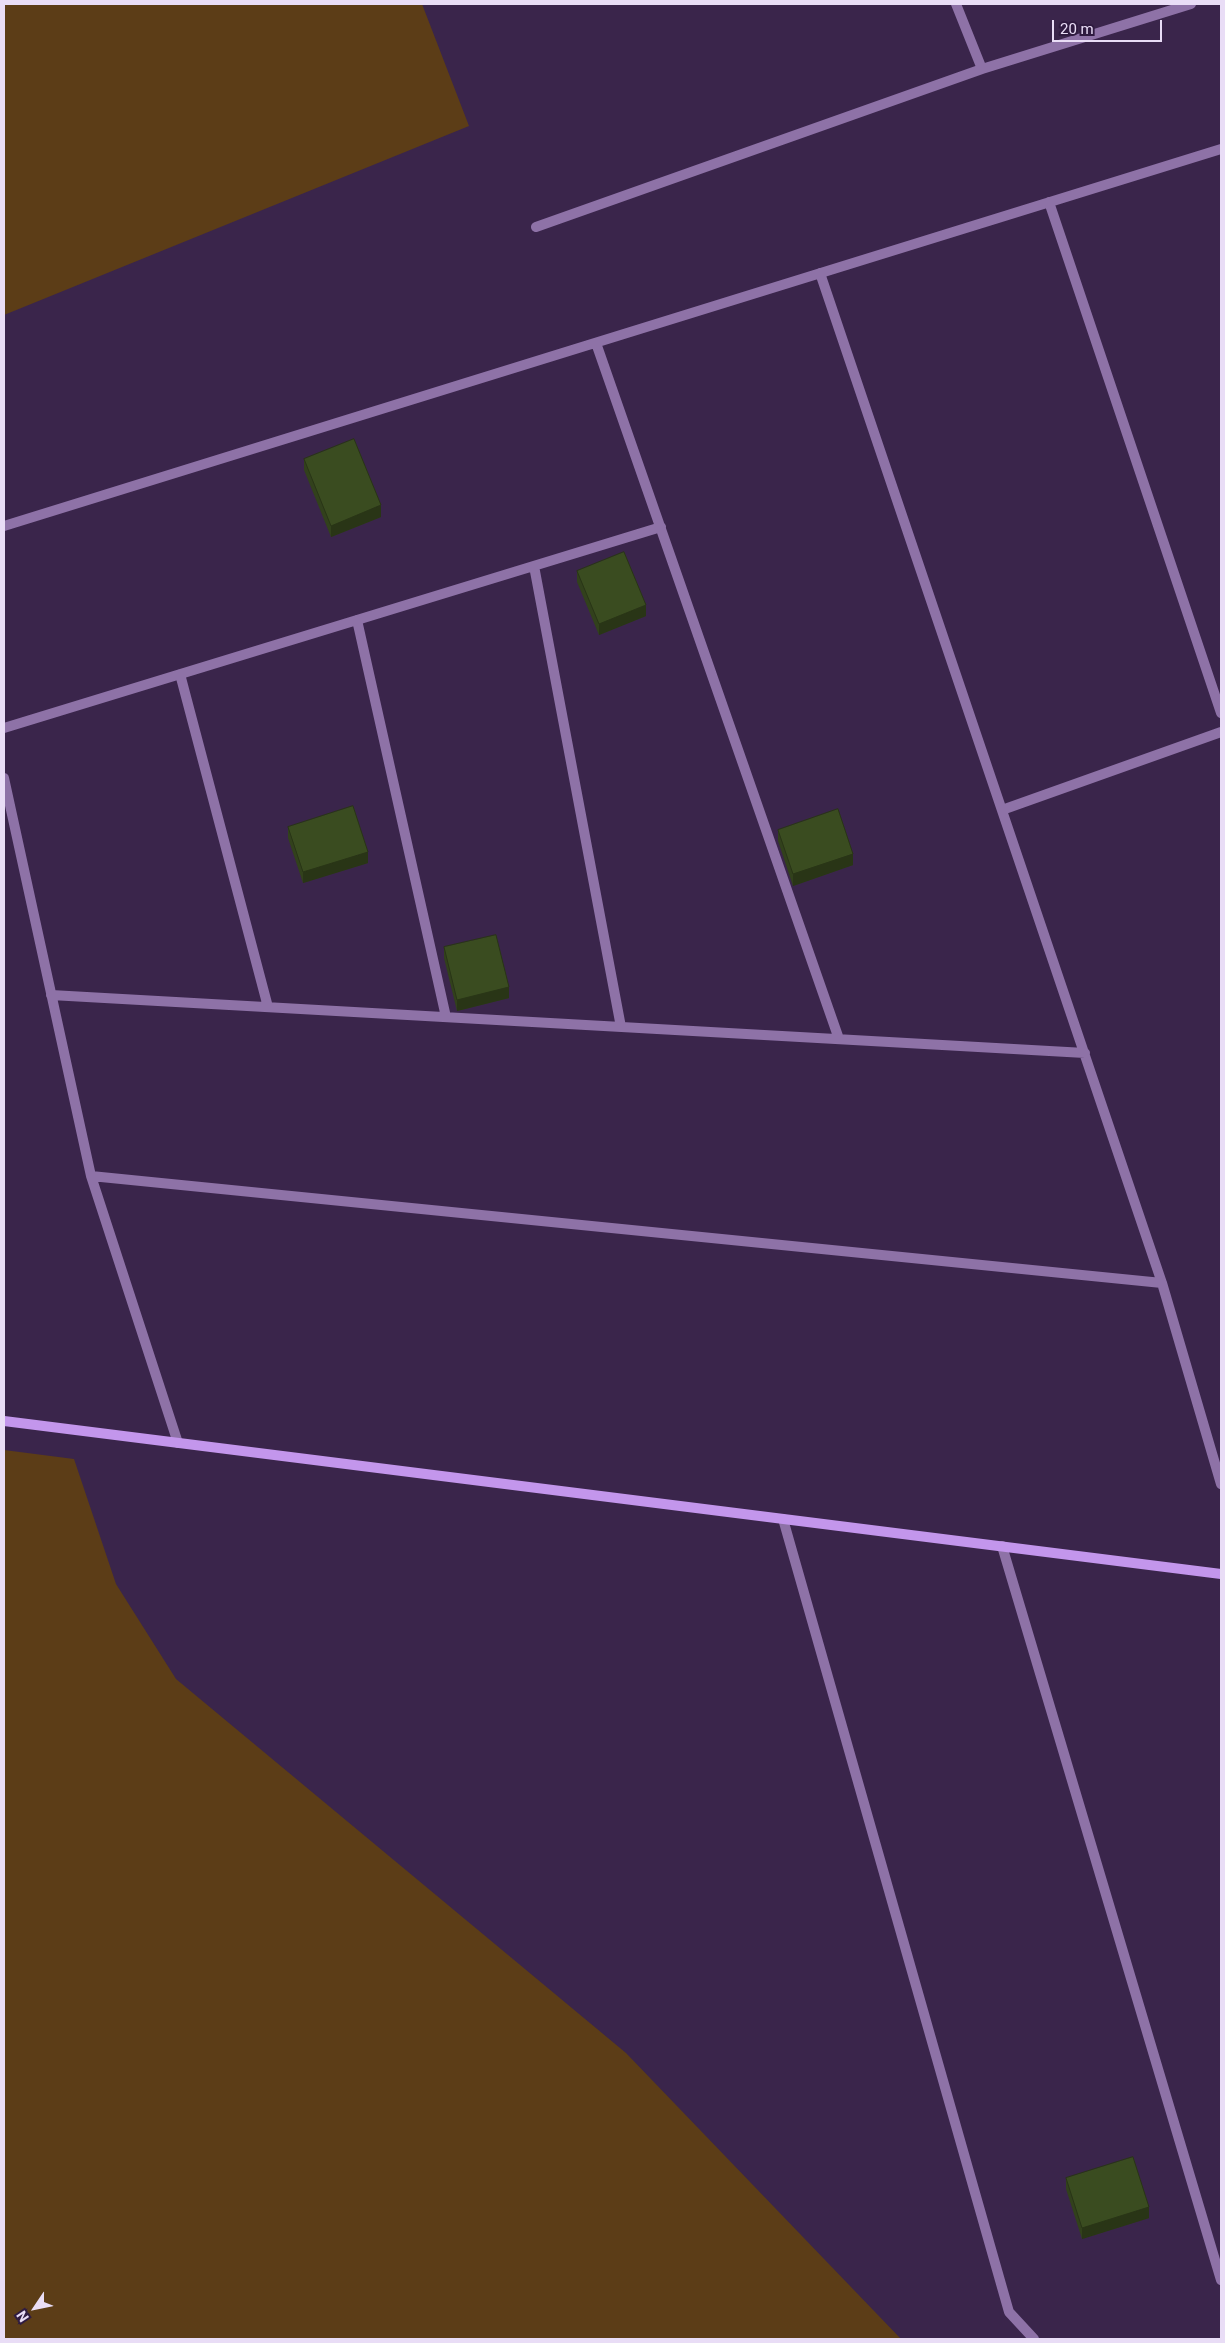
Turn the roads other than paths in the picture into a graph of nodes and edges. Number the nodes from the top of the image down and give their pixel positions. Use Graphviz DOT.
graph roads {
  1 [pos="956,4"];
  2 [pos="1191,4"];
  3 [pos="982,69"];
  4 [pos="1221,149"];
  5 [pos="1049,202"];
  6 [pos="536,227"];
  7 [pos="820,273"];
  8 [pos="596,342"];
  9 [pos="4,526"];
  10 [pos="661,527"];
  11 [pos="534,566"];
  12 [pos="357,620"];
  13 [pos="180,674"];
  14 [pos="1221,713"];
  15 [pos="4,728"];
  16 [pos="1221,732"];
  17 [pos="4,778"];
  18 [pos="1002,810"];
  19 [pos="51,995"];
  20 [pos="268,1007"];
  21 [pos="446,1017"];
  22 [pos="621,1027"];
  23 [pos="839,1039"];
  24 [pos="1085,1053"];
  25 [pos="91,1176"];
  26 [pos="1162,1283"];
  27 [pos="4,1421"];
  28 [pos="178,1443"];
  29 [pos="1221,1484"];
  30 [pos="783,1519"];
  31 [pos="1002,1546"];
  32 [pos="1221,1574"];
  33 [pos="1221,2280"];
  34 [pos="1034,2339"];
  1 -- 3 [label="street"];
  2 -- 3 [label="street"];
  3 -- 6 [label="street"];
  4 -- 5 [label="street"];
  5 -- 7 [label="street"];
  5 -- 14 [label="street"];
  7 -- 8 [label="street"];
  7 -- 18 [label="street"];
  8 -- 9 [label="street"];
  8 -- 10 [label="street"];
  10 -- 11 [label="street"];
  10 -- 23 [label="street"];
  11 -- 12 [label="street"];
  11 -- 22 [label="street"];
  12 -- 13 [label="street"];
  12 -- 21 [label="street"];
  13 -- 15 [label="street"];
  13 -- 20 [label="street"];
  16 -- 18 [label="street"];
  17 -- 19 [label="street"];
  18 -- 24 [label="street"];
  19 -- 20 [label="street"];
  19 -- 25 [label="street"];
  20 -- 21 [label="street"];
  21 -- 22 [label="street"];
  22 -- 23 [label="street"];
  23 -- 24 [label="street"];
  24 -- 26 [label="street"];
  25 -- 26 [label="street"];
  25 -- 28 [label="street"];
  26 -- 29 [label="street"];
  27 -- 28 [label="street"];
  28 -- 30 [label="street"];
  30 -- 31 [label="street"];
  30 -- 34 [label="street"];
  31 -- 32 [label="street"];
  31 -- 33 [label="street"];
}
